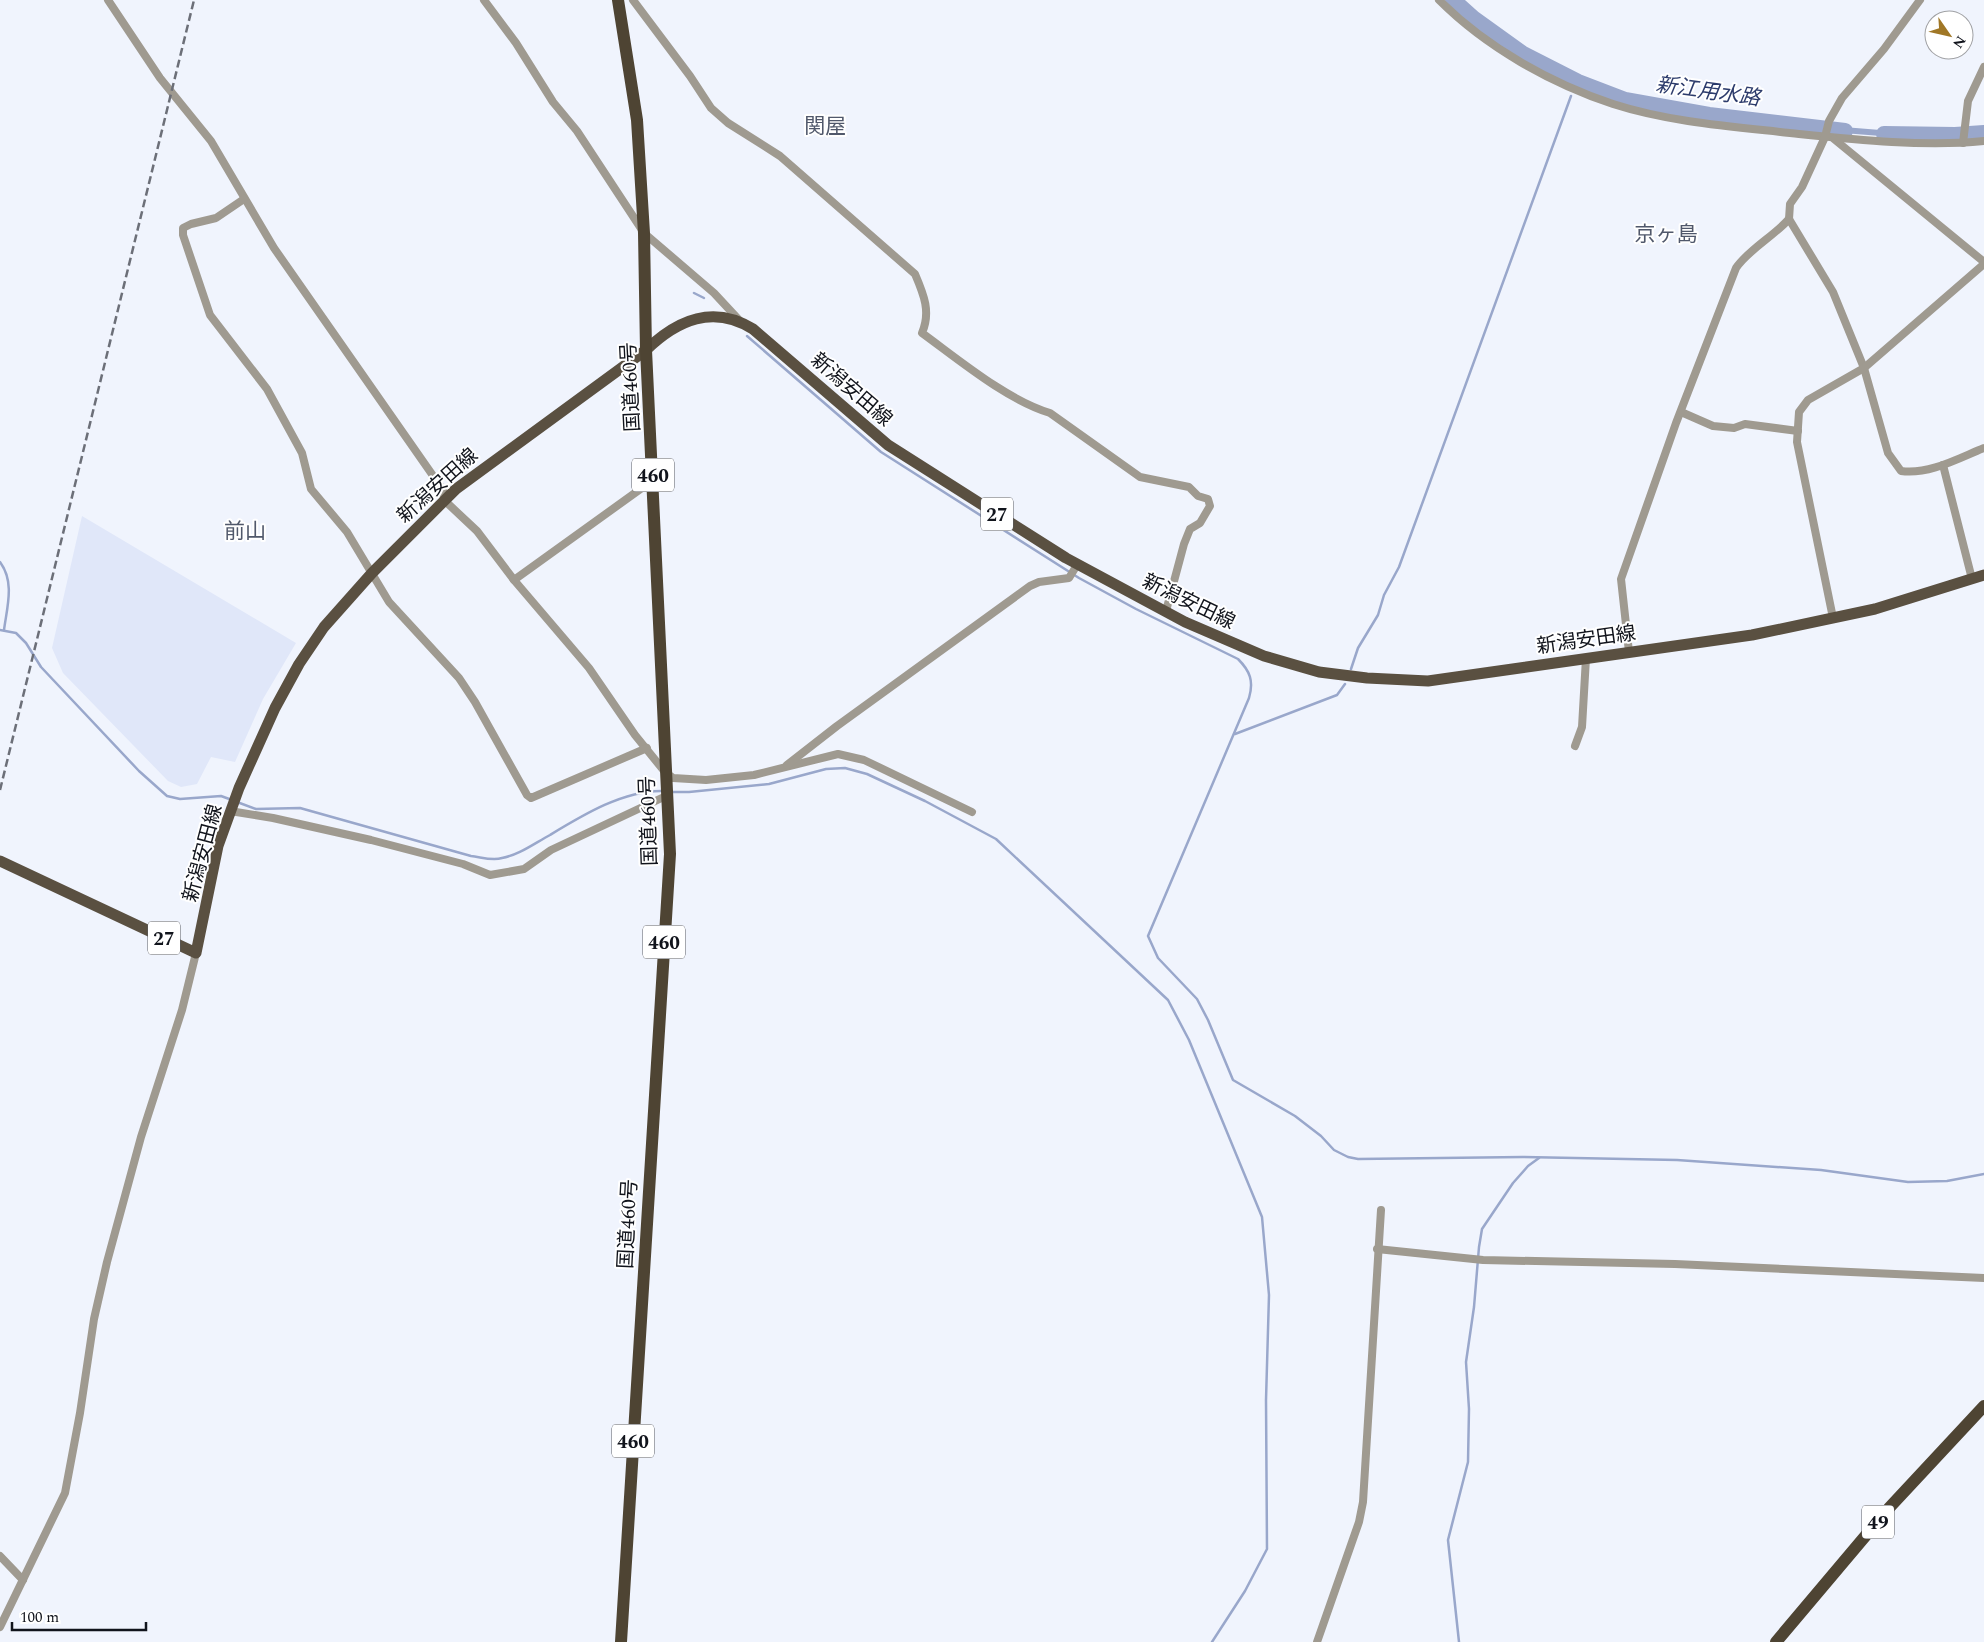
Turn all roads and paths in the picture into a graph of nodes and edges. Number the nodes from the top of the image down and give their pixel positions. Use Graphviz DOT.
graph roads {
  1 [pos="108,0"];
  2 [pos="484,0"];
  3 [pos="618,0"];
  4 [pos="633,0"];
  5 [pos="1439,0"];
  6 [pos="1920,0"];
  7 [pos="1984,67"];
  8 [pos="1825,135"];
  9 [pos="1964,137"];
  10 [pos="1834,139"];
  11 [pos="1984,141"];
  12 [pos="244,199"];
  13 [pos="1790,219"];
  14 [pos="644,233"];
  15 [pos="1984,263"];
  16 [pos="740,321"];
  17 [pos="646,350"];
  18 [pos="1864,368"];
  19 [pos="1681,412"];
  20 [pos="1798,431"];
  21 [pos="1984,448"];
  22 [pos="1943,465"];
  23 [pos="653,480"];
  24 [pos="444,500"];
  25 [pos="1077,565"];
  26 [pos="372,573"];
  27 [pos="1984,575"];
  28 [pos="1972,578"];
  29 [pos="514,580"];
  30 [pos="1166,611"];
  31 [pos="1833,618"];
  32 [pos="1629,652"];
  33 [pos="1586,658"];
  34 [pos="1575,746"];
  35 [pos="647,748"];
  36 [pos="786,767"];
  37 [pos="665,777"];
  38 [pos="666,796"];
  39 [pos="230,811"];
  40 [pos="972,812"];
  41 [pos="0,860"];
  42 [pos="196,953"];
  43 [pos="1381,1210"];
  44 [pos="1377,1249"];
  45 [pos="1984,1278"];
  46 [pos="1984,1406"];
  47 [pos="0,1556"];
  48 [pos="23,1580"];
  49 [pos="0,1627"];
  50 [pos="621,1642"];
  51 [pos="1317,1642"];
  52 [pos="1776,1642"];
  1 -- 12 [label="street"];
  2 -- 14 [label="street"];
  3 -- 14 [label="highway, 国道460号 / 460"];
  4 -- 30 [label="street"];
  5 -- 8 [label="street"];
  6 -- 8 [label="street"];
  7 -- 9 [label="street"];
  8 -- 10 [label="street"];
  8 -- 13 [label="street"];
  9 -- 10 [label="street"];
  9 -- 11 [label="street"];
  10 -- 15 [label="street"];
  12 -- 24 [label="street"];
  12 -- 26 [label="street"];
  13 -- 18 [label="street"];
  13 -- 19 [label="street"];
  14 -- 16 [label="street"];
  14 -- 17 [label="highway, 国道460号 / 460"];
  15 -- 18 [label="street"];
  16 -- 17 [label="main road, 新潟安田線 / 27"];
  16 -- 25 [label="main road, 新潟安田線 / 27"];
  17 -- 23 [label="highway, 国道460号 / 460"];
  17 -- 24 [label="main road, 新潟安田線 / 27"];
  18 -- 20 [label="street"];
  18 -- 22 [label="street"];
  19 -- 20 [label="street"];
  19 -- 32 [label="street"];
  20 -- 31 [label="street"];
  21 -- 22 [label="street"];
  22 -- 28 [label="street"];
  23 -- 29 [label="street"];
  23 -- 37 [label="highway, 国道460号 / 460"];
  24 -- 26 [label="main road, 新潟安田線 / 27"];
  24 -- 29 [label="street"];
  25 -- 30 [label="main road, 新潟安田線 / 27"];
  25 -- 36 [label="street"];
  26 -- 35 [label="street"];
  26 -- 39 [label="main road, 新潟安田線 / 27"];
  27 -- 28 [label="main road, 新潟安田線 / 27"];
  28 -- 31 [label="main road, 新潟安田線 / 27"];
  29 -- 35 [label="street"];
  30 -- 33 [label="main road, 新潟安田線 / 27"];
  31 -- 32 [label="main road, 新潟安田線 / 27"];
  32 -- 33 [label="main road, 新潟安田線 / 27"];
  33 -- 34 [label="street"];
  35 -- 37 [label="street"];
  36 -- 37 [label="street"];
  36 -- 40 [label="street"];
  37 -- 38 [label="highway, 国道460号 / 460"];
  38 -- 39 [label="street"];
  38 -- 50 [label="highway, 国道460号 / 460"];
  39 -- 42 [label="main road, 新潟安田線 / 27"];
  41 -- 42 [label="main road, 27"];
  42 -- 48 [label="street"];
  43 -- 44 [label="street"];
  44 -- 45 [label="street"];
  44 -- 51 [label="street"];
  46 -- 52 [label="highway, 49"];
  47 -- 48 [label="street"];
  48 -- 49 [label="street"];
}
